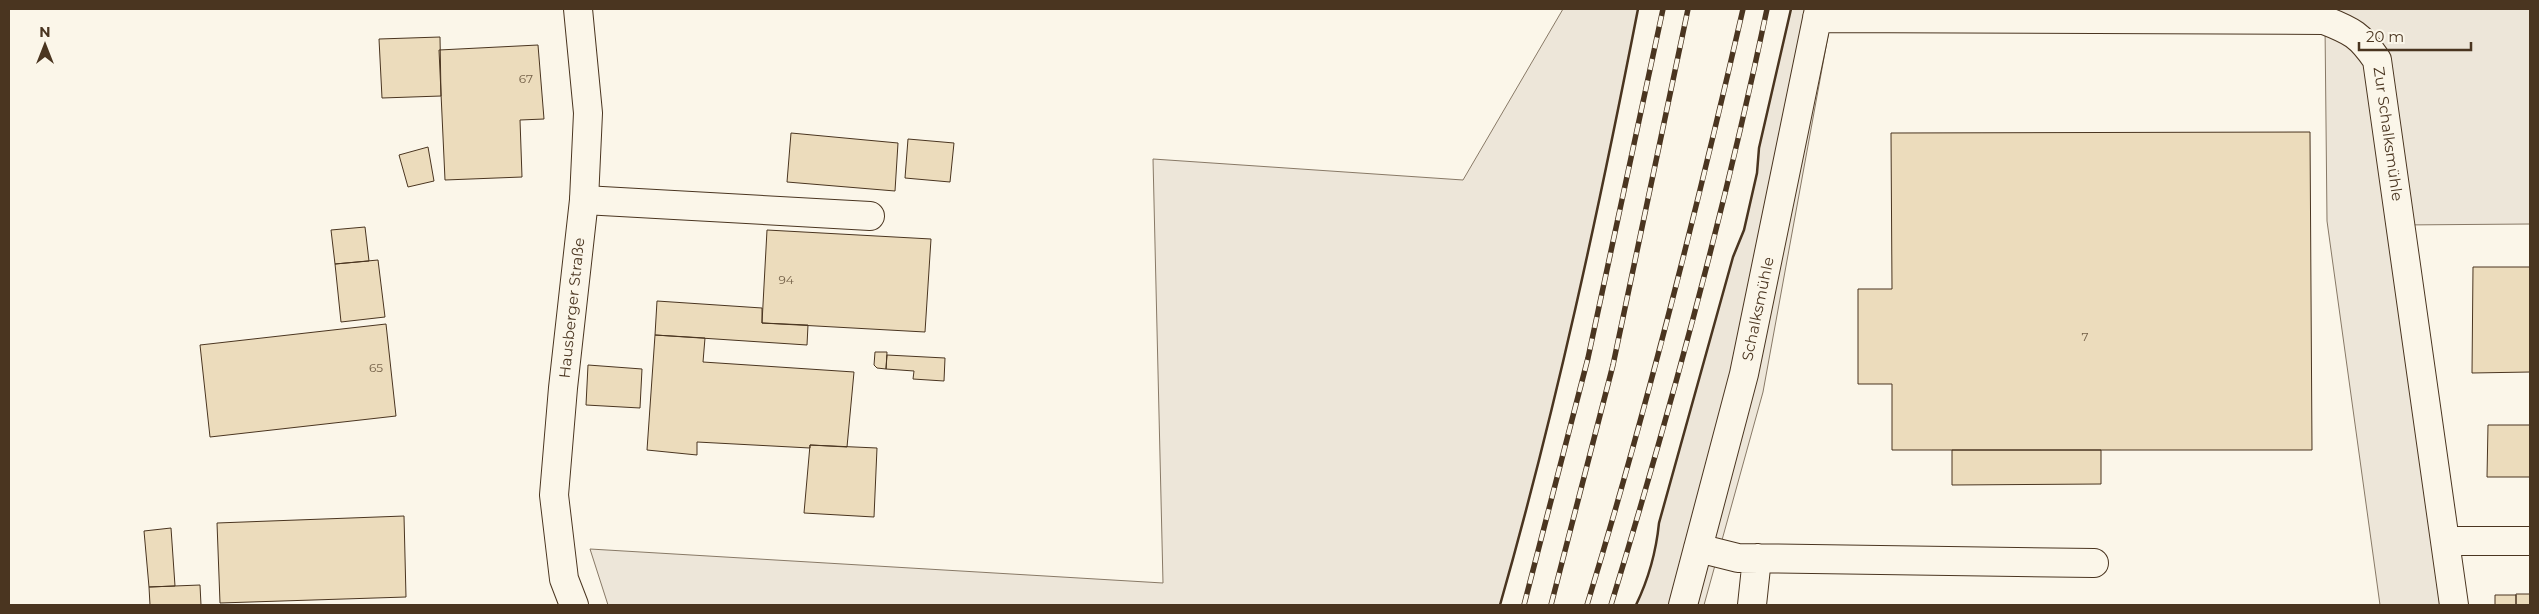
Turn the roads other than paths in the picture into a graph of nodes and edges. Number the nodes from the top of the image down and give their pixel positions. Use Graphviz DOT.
graph roads {
  1 [pos="578,9"];
  2 [pos="1818,13"];
  3 [pos="584,200"];
  4 [pos="870,216"];
  5 [pos="2446,541"];
  6 [pos="2530,541"];
  7 [pos="1698,548"];
  8 [pos="1757,558"];
  9 [pos="2094,563"];
  10 [pos="574,605"];
  11 [pos="1683,605"];
  12 [pos="1752,605"];
  13 [pos="2454,605"];
  1 -- 3 [label="street, Hausberger Straße"];
  2 -- 5 [label="street, Zur Schalksmühle"];
  2 -- 7 [label="street, Schalksmühle"];
  3 -- 4 [label="street"];
  3 -- 10 [label="street, Hausberger Straße"];
  5 -- 6 [label="street"];
  5 -- 13 [label="street, Zur Schalksmühle"];
  7 -- 8 [label="street"];
  7 -- 11 [label="street, Schalksmühle"];
  8 -- 9 [label="street"];
  8 -- 12 [label="street"];
}
